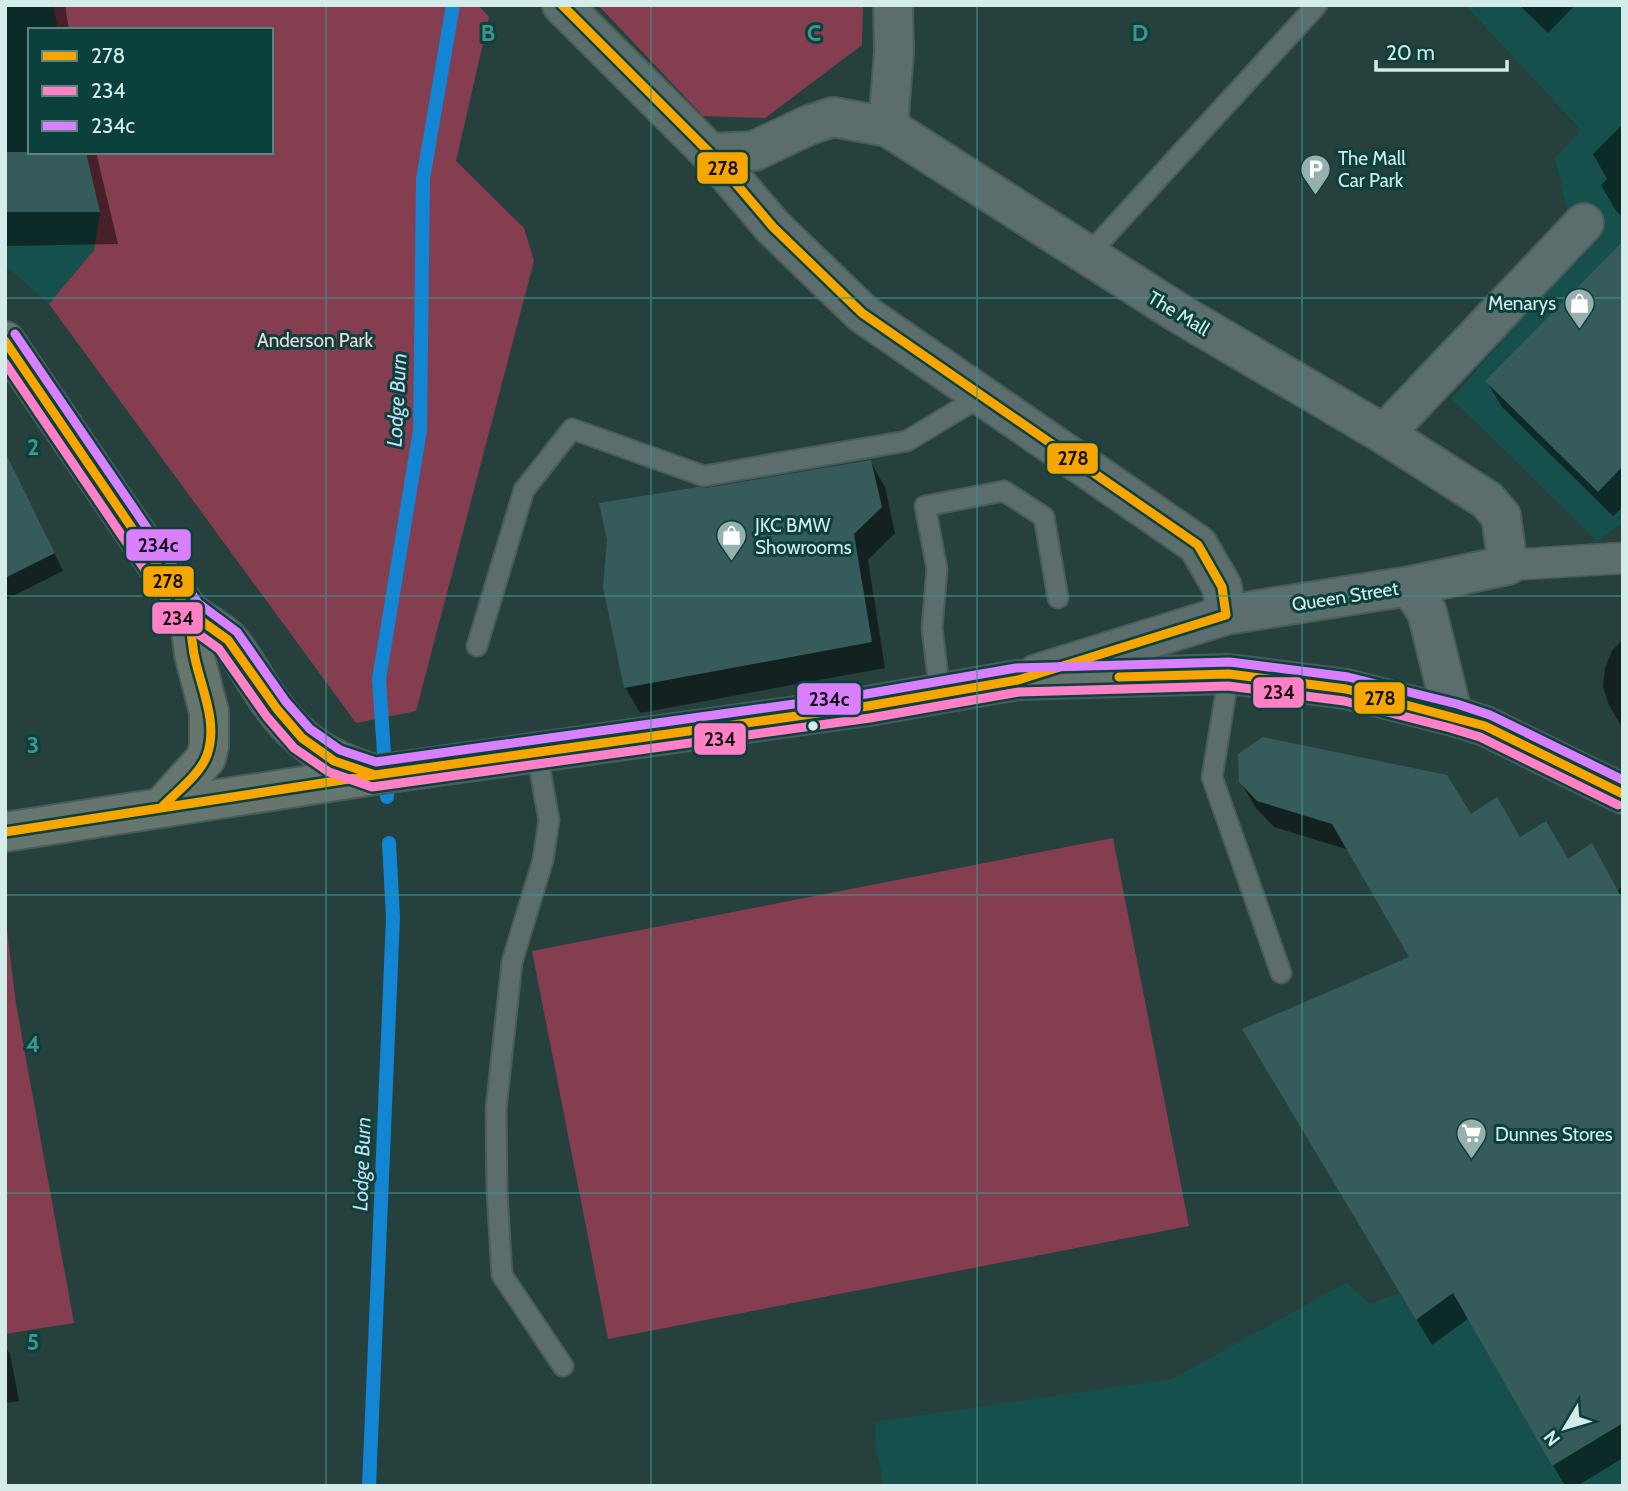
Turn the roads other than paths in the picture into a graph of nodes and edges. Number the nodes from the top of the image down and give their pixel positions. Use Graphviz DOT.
graph roads {
  1 [pos="562,5"];
  2 [pos="893,5"];
  3 [pos="1317,5"];
  4 [pos="888,127"];
  5 [pos="710,153"];
  6 [pos="1584,223"];
  7 [pos="1087,256"];
  8 [pos="5,341"];
  9 [pos="983,396"];
  10 [pos="1384,434"];
  11 [pos="1623,558"];
  12 [pos="1508,565"];
  13 [pos="1410,586"];
  14 [pos="1058,598"];
  15 [pos="189,612"];
  16 [pos="1226,615"];
  17 [pos="477,646"];
  18 [pos="1229,674"];
  19 [pos="1018,680"];
  20 [pos="940,694"];
  21 [pos="1453,716"];
  22 [pos="537,754"];
  23 [pos="375,775"];
  24 [pos="1623,793"];
  25 [pos="161,808"];
  26 [pos="5,832"];
  27 [pos="1281,972"];
  28 [pos="563,1366"];
  1 -- 5 [label="street"];
  2 -- 4 [label="street"];
  3 -- 7 [label="lane"];
  4 -- 5 [label="street, The Mall"];
  4 -- 7 [label="street, The Mall"];
  5 -- 9 [label="street"];
  6 -- 10 [label="street"];
  7 -- 10 [label="street, The Mall"];
  8 -- 15 [label="main road"];
  9 -- 16 [label="street"];
  9 -- 17 [label="lane"];
  10 -- 12 [label="street, The Mall"];
  11 -- 12 [label="street"];
  12 -- 13 [label="street"];
  13 -- 16 [label="street, Queen Street"];
  13 -- 21 [label="street, Queen Street"];
  14 -- 20 [label="lane"];
  15 -- 23 [label="main road"];
  15 -- 25 [label="main road"];
  16 -- 19 [label="street, Queen Street"];
  18 -- 19 [label="main road"];
  18 -- 21 [label="main road"];
  18 -- 27 [label="lane"];
  19 -- 20 [label="main road"];
  20 -- 22 [label="main road"];
  21 -- 24 [label="main road"];
  22 -- 23 [label="main road"];
  22 -- 28 [label="lane"];
  23 -- 25 [label="main road"];
  25 -- 26 [label="main road"];
}
